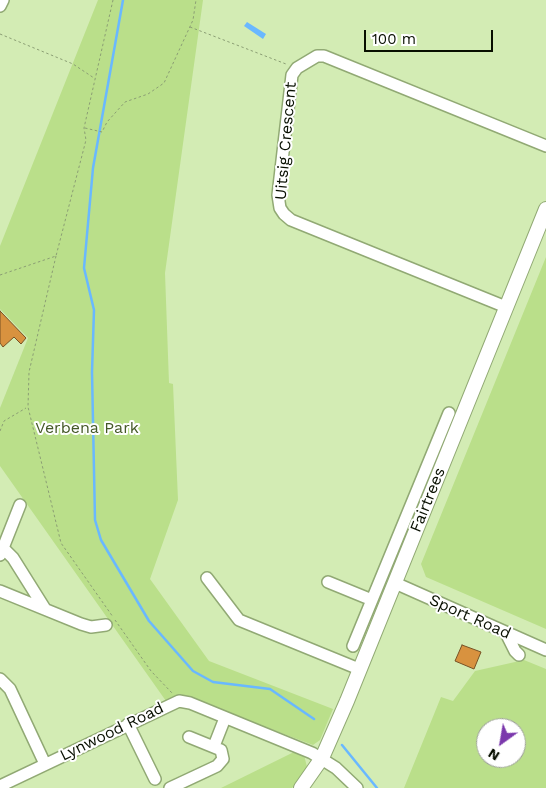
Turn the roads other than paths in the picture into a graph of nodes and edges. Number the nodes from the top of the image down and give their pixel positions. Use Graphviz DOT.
graph roads {
  1 [pos="3,0"];
  2 [pos="0,6"];
  3 [pos="546,146"];
  4 [pos="546,209"];
  5 [pos="506,307"];
  6 [pos="449,414"];
  7 [pos="431,474"];
  8 [pos="20,505"];
  9 [pos="2,552"];
  10 [pos="208,578"];
  11 [pos="328,582"];
  12 [pos="395,583"];
  13 [pos="0,591"];
  14 [pos="372,600"];
  15 [pos="46,609"];
  16 [pos="106,625"];
  17 [pos="506,633"];
  18 [pos="353,646"];
  19 [pos="546,650"];
  20 [pos="519,654"];
  21 [pos="359,669"];
  22 [pos="0,679"];
  23 [pos="225,718"];
  24 [pos="128,724"];
  25 [pos="189,737"];
  26 [pos="214,746"];
  27 [pos="322,758"];
  28 [pos="44,764"];
  29 [pos="155,778"];
  30 [pos="7,786"];
  31 [pos="170,788"];
  32 [pos="301,788"];
  33 [pos="357,788"];
  1 -- 2 [label="street"];
  3 -- 5 [label="street, Uitsig Crescent"];
  4 -- 5 [label="main road, Fairtrees"];
  5 -- 7 [label="main road, Fairtrees"];
  6 -- 7 [label="street"];
  7 -- 12 [label="main road, Fairtrees"];
  7 -- 14 [label="street"];
  8 -- 9 [label="street"];
  9 -- 15 [label="street"];
  10 -- 21 [label="street"];
  11 -- 14 [label="street"];
  12 -- 17 [label="street, Sport Road"];
  12 -- 21 [label="main road, Fairtrees"];
  13 -- 15 [label="street"];
  14 -- 18 [label="street"];
  15 -- 16 [label="street"];
  17 -- 19 [label="street, Sport Road"];
  17 -- 20 [label="street"];
  21 -- 27 [label="main road, Fairtrees"];
  22 -- 28 [label="street"];
  23 -- 24 [label="street, Lynwood Road"];
  23 -- 26 [label="street"];
  23 -- 27 [label="street, Lynwood Road"];
  24 -- 28 [label="street, Lynwood Road"];
  24 -- 29 [label="street"];
  25 -- 26 [label="street"];
  26 -- 31 [label="street"];
  27 -- 32 [label="main road, Fairtrees"];
  27 -- 33 [label="street, Lynwood Road"];
  28 -- 30 [label="street, Lynwood Road"];
}
